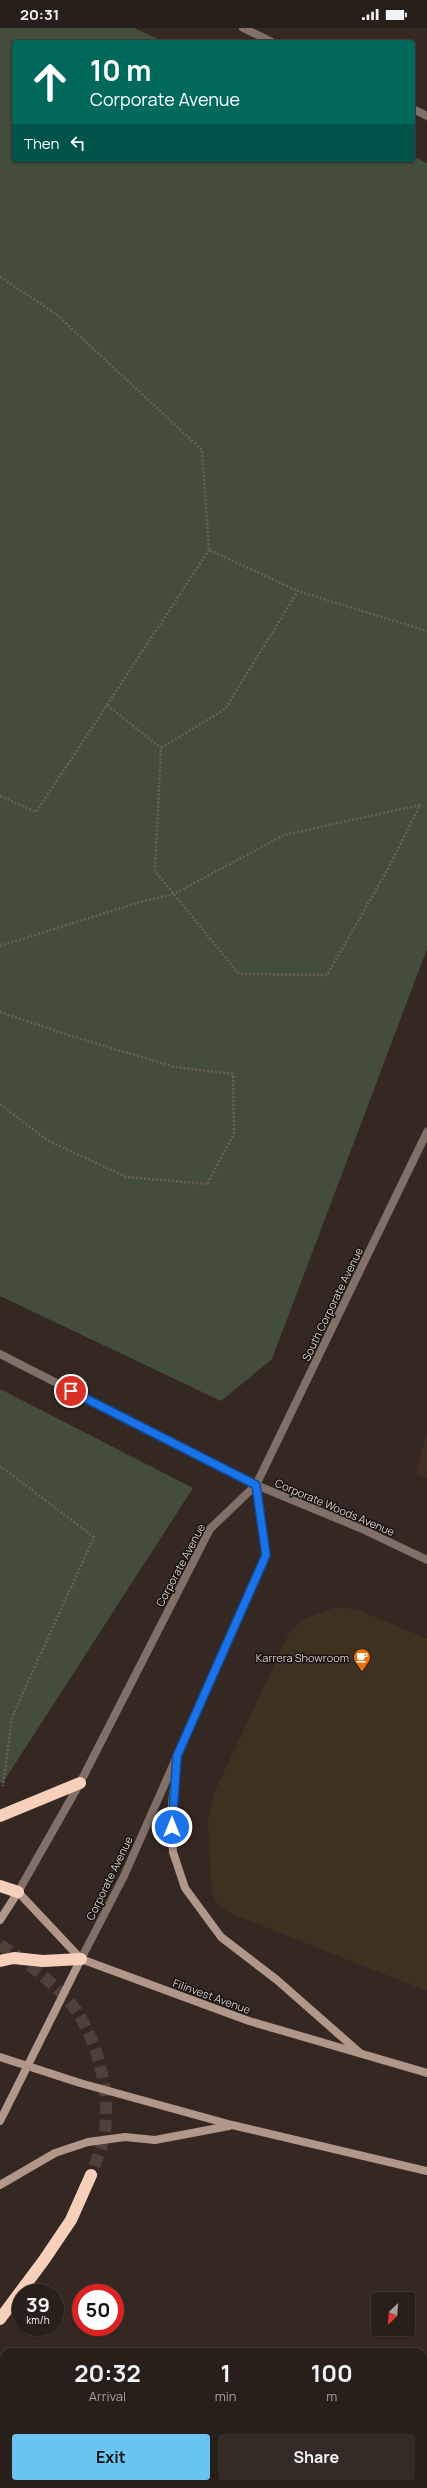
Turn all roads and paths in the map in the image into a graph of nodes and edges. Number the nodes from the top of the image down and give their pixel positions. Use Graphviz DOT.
graph roads {
  1 [pos="243,28"];
  2 [pos="268,40"];
  3 [pos="415,110"];
  4 [pos="427,116"];
  5 [pos="0,277"];
  6 [pos="209,550"];
  7 [pos="298,591"];
  8 [pos="427,631"];
  9 [pos="107,705"];
  10 [pos="161,748"];
  11 [pos="0,796"];
  12 [pos="174,894"];
  13 [pos="0,946"];
  14 [pos="0,1012"];
  15 [pos="0,1104"];
  16 [pos="427,1132"];
  17 [pos="0,1354"];
  18 [pos="0,1466"];
  19 [pos="256,1485"];
  20 [pos="427,1560"];
  21 [pos="177,1756"];
  22 [pos="80,1783"];
  23 [pos="14,1811"];
  24 [pos="0,1816"];
  25 [pos="0,1886"];
  26 [pos="18,1892"];
  27 [pos="0,1920"];
  28 [pos="81,1959"];
  29 [pos="0,1961"];
  30 [pos="362,2055"];
  31 [pos="0,2057"];
  32 [pos="26,2067"];
  33 [pos="427,2073"];
  34 [pos="0,2121"];
  35 [pos="232,2125"];
  36 [pos="427,2171"];
  37 [pos="91,2175"];
  38 [pos="0,2186"];
  39 [pos="0,2320"];
  1 -- 2 [label="street"];
  3 -- 4 [label="street"];
  5 -- 6 [label="path"];
  6 -- 7 [label="path"];
  6 -- 9 [label="path"];
  7 -- 8 [label="path"];
  7 -- 10 [label="path"];
  9 -- 10 [label="path"];
  9 -- 11 [label="path"];
  10 -- 12 [label="path"];
  12 -- 12 [label="path"];
  12 -- 13 [label="path"];
  14 -- 15 [label="path"];
  16 -- 19 [label="street, South Corporate Avenue"];
  17 -- 19 [label="street, Corporate Woods Avenue"];
  18 -- 23 [label="path"];
  19 -- 20 [label="street, Corporate Woods Avenue"];
  19 -- 21 [label="street, Corporate Avenue"];
  19 -- 22 [label="street, Corporate Avenue"];
  21 -- 28 [label="street, Corporate Avenue"];
  21 -- 30 [label="main road"];
  22 -- 23 [label="highway"];
  22 -- 26 [label="street, Corporate Avenue"];
  23 -- 24 [label="highway"];
  25 -- 26 [label="highway"];
  26 -- 27 [label="main road, Corporate Avenue"];
  26 -- 28 [label="main road, Filinvest Avenue"];
  28 -- 29 [label="highway"];
  28 -- 30 [label="main road, Filinvest Avenue"];
  28 -- 32 [label="main road, Corporate Avenue"];
  30 -- 33 [label="main road, Filinvest Avenue"];
  31 -- 32 [label="main road"];
  32 -- 34 [label="main road, Corporate Avenue"];
  32 -- 35 [label="main road"];
  35 -- 36 [label="main road"];
  35 -- 38 [label="main road"];
  37 -- 39 [label="highway"];
}
